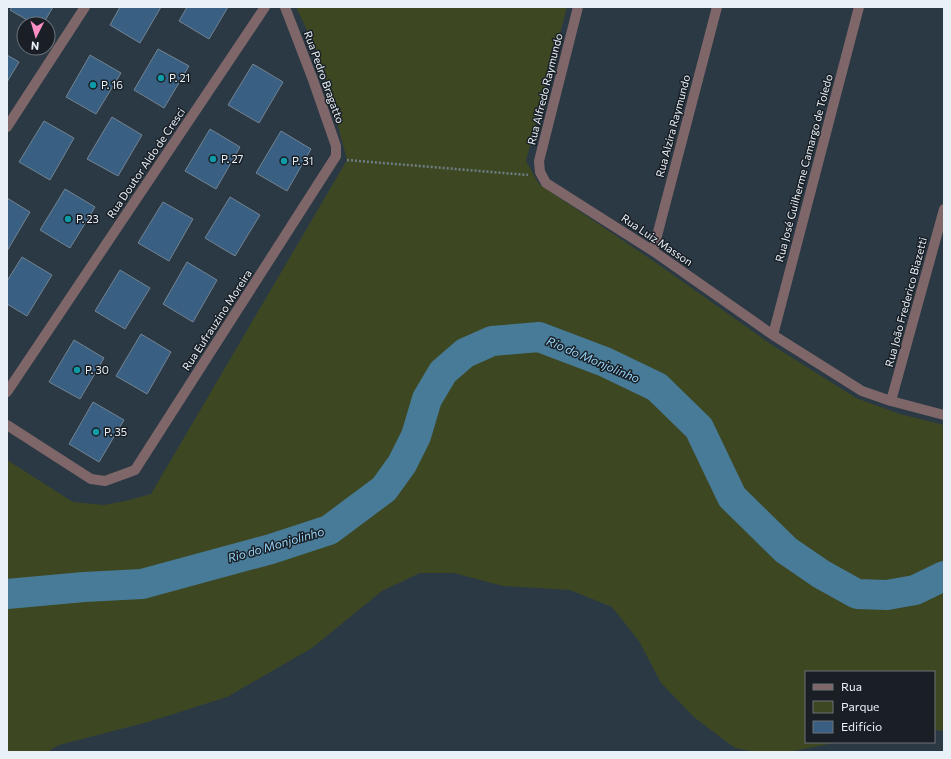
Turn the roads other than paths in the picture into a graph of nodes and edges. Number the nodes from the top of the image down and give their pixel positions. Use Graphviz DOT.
graph roads {
  1 [pos="86,7"];
  2 [pos="265,7"];
  3 [pos="285,7"];
  4 [pos="578,7"];
  5 [pos="717,7"];
  6 [pos="859,7"];
  7 [pos="7,127"];
  8 [pos="336,156"];
  9 [pos="542,177"];
  10 [pos="944,209"];
  11 [pos="653,251"];
  12 [pos="773,334"];
  13 [pos="7,392"];
  14 [pos="891,401"];
  15 [pos="944,415"];
  16 [pos="7,425"];
  1 -- 7 [label="street"];
  2 -- 13 [label="street, Rua Doutor Aldo de Cresci"];
  3 -- 8 [label="street, Rua Pedro Bragatto"];
  4 -- 9 [label="street, Rua Alfredo Raymundo"];
  5 -- 11 [label="street, Rua Alzira Raymundo"];
  6 -- 12 [label="street, Rua José Guilherme Camargo de Toledo"];
  8 -- 16 [label="street, Rua Eufrauzino Moreira"];
  9 -- 11 [label="street, Rua Luiz Masson"];
  10 -- 14 [label="street, Rua João Frederico Biazetti"];
  11 -- 12 [label="street, Rua Luiz Masson"];
  12 -- 14 [label="street, Rua Luiz Masson"];
  14 -- 15 [label="street, Rua Luiz Masson"];
}
